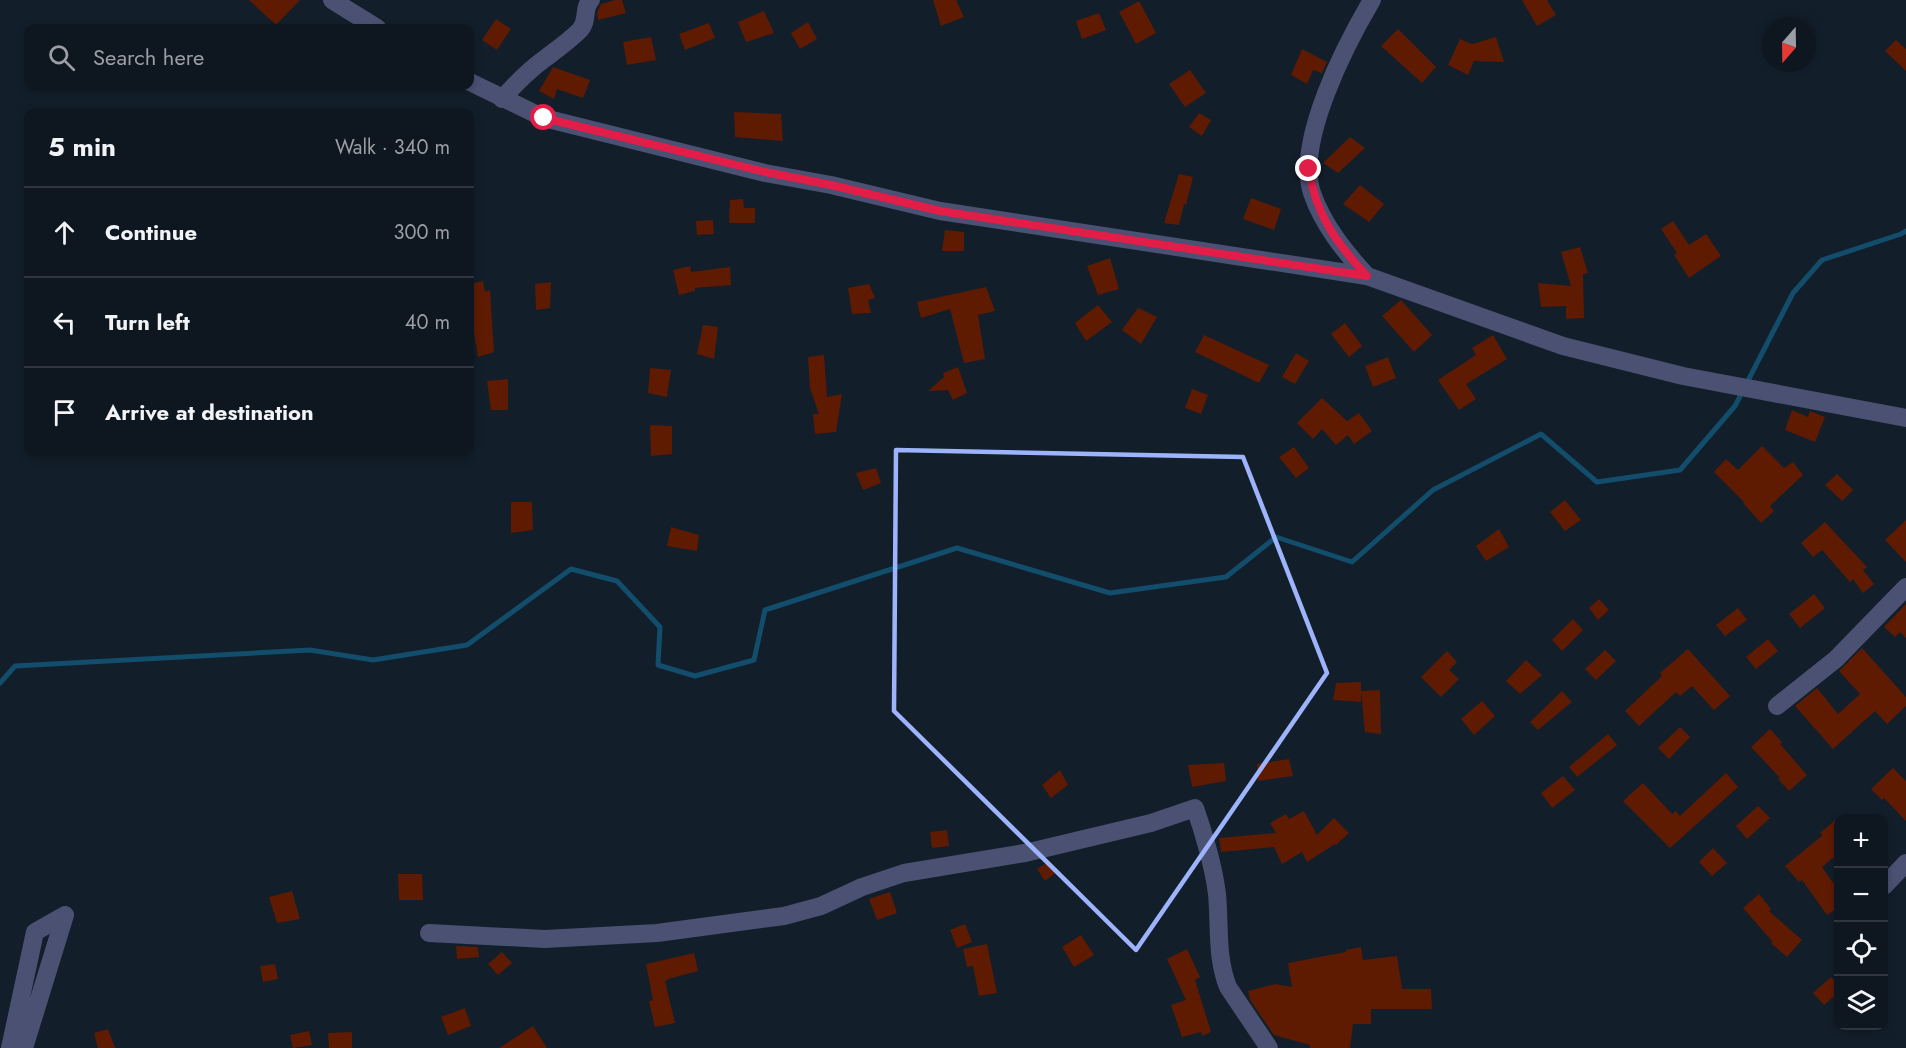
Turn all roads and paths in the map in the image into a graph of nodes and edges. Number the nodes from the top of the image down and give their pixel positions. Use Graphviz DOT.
graph roads {
  1 [pos="332,0"];
  2 [pos="591,0"];
  3 [pos="1372,0"];
  4 [pos="371,24"];
  5 [pos="474,84"];
  6 [pos="502,99"];
  7 [pos="1367,276"];
  8 [pos="1906,418"];
  9 [pos="1906,586"];
  10 [pos="1777,706"];
  11 [pos="1906,863"];
  12 [pos="1888,882"];
  13 [pos="429,933"];
  14 [pos="10,1048"];
  15 [pos="24,1048"];
  16 [pos="1269,1048"];
  1 -- 4 [label="street"];
  2 -- 6 [label="street"];
  3 -- 7 [label="street"];
  5 -- 6 [label="street"];
  6 -- 7 [label="street"];
  7 -- 8 [label="street"];
  9 -- 10 [label="street"];
  11 -- 12 [label="street"];
  13 -- 16 [label="street"];
  14 -- 15 [label="street"];
}
